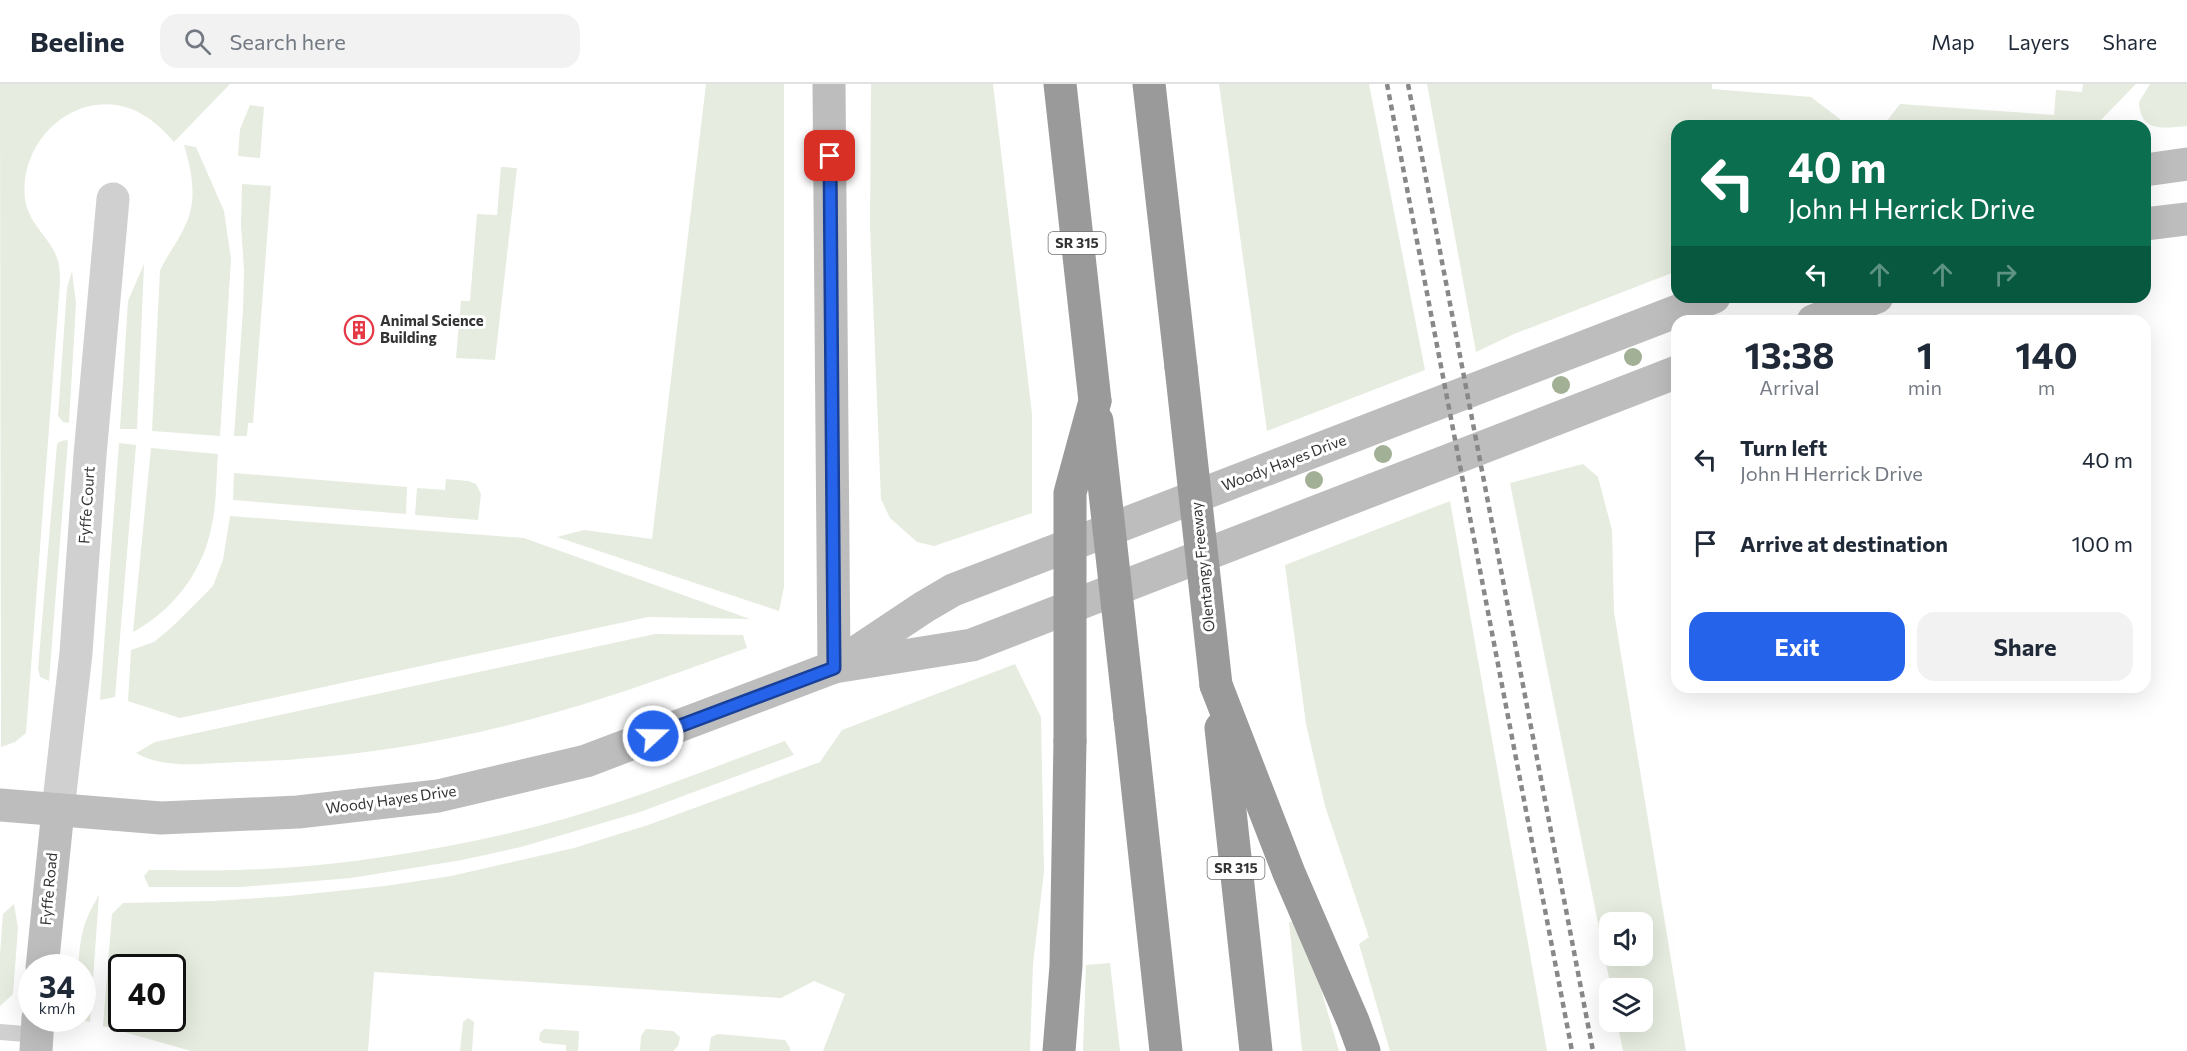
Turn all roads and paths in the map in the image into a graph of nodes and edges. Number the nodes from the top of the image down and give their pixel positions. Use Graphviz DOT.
graph roads {
  1 [pos="829,84"];
  2 [pos="1060,84"];
  3 [pos="1149,84"];
  4 [pos="2187,164"];
  5 [pos="2151,169"];
  6 [pos="113,199"];
  7 [pos="2187,219"];
  8 [pos="2151,223"];
  9 [pos="1698,303"];
  10 [pos="1861,303"];
  11 [pos="1829,315"];
  12 [pos="1671,374"];
  13 [pos="1095,401"];
  14 [pos="834,668"];
  15 [pos="1216,685"];
  16 [pos="0,805"];
  17 [pos="58,810"];
  18 [pos="43,954"];
  19 [pos="0,1032"];
  20 [pos="37,1035"];
  21 [pos="1059,1051"];
  22 [pos="1166,1051"];
  23 [pos="1256,1051"];
  24 [pos="1364,1051"];
  1 -- 14 [label="street"];
  2 -- 13 [label="highway, SR 315"];
  3 -- 15 [label="highway, Olentangy Freeway / SR 315, bridge"];
  4 -- 5 [label="street"];
  6 -- 17 [label="street, Fyffe Court"];
  7 -- 8 [label="street"];
  9 -- 14 [label="street, Woody Hayes Drive"];
  10 -- 11 [label="street"];
  12 -- 14 [label="street, Woody Hayes Drive"];
  13 -- 21 [label="highway, bridge"];
  13 -- 22 [label="highway, SR 315, bridge"];
  14 -- 17 [label="street, Woody Hayes Drive"];
  15 -- 23 [label="highway, Olentangy Freeway / SR 315"];
  15 -- 24 [label="highway"];
  16 -- 17 [label="street, Woody Hayes Drive"];
  17 -- 18 [label="street, Fyffe Road"];
  19 -- 20 [label="lane"];
}
